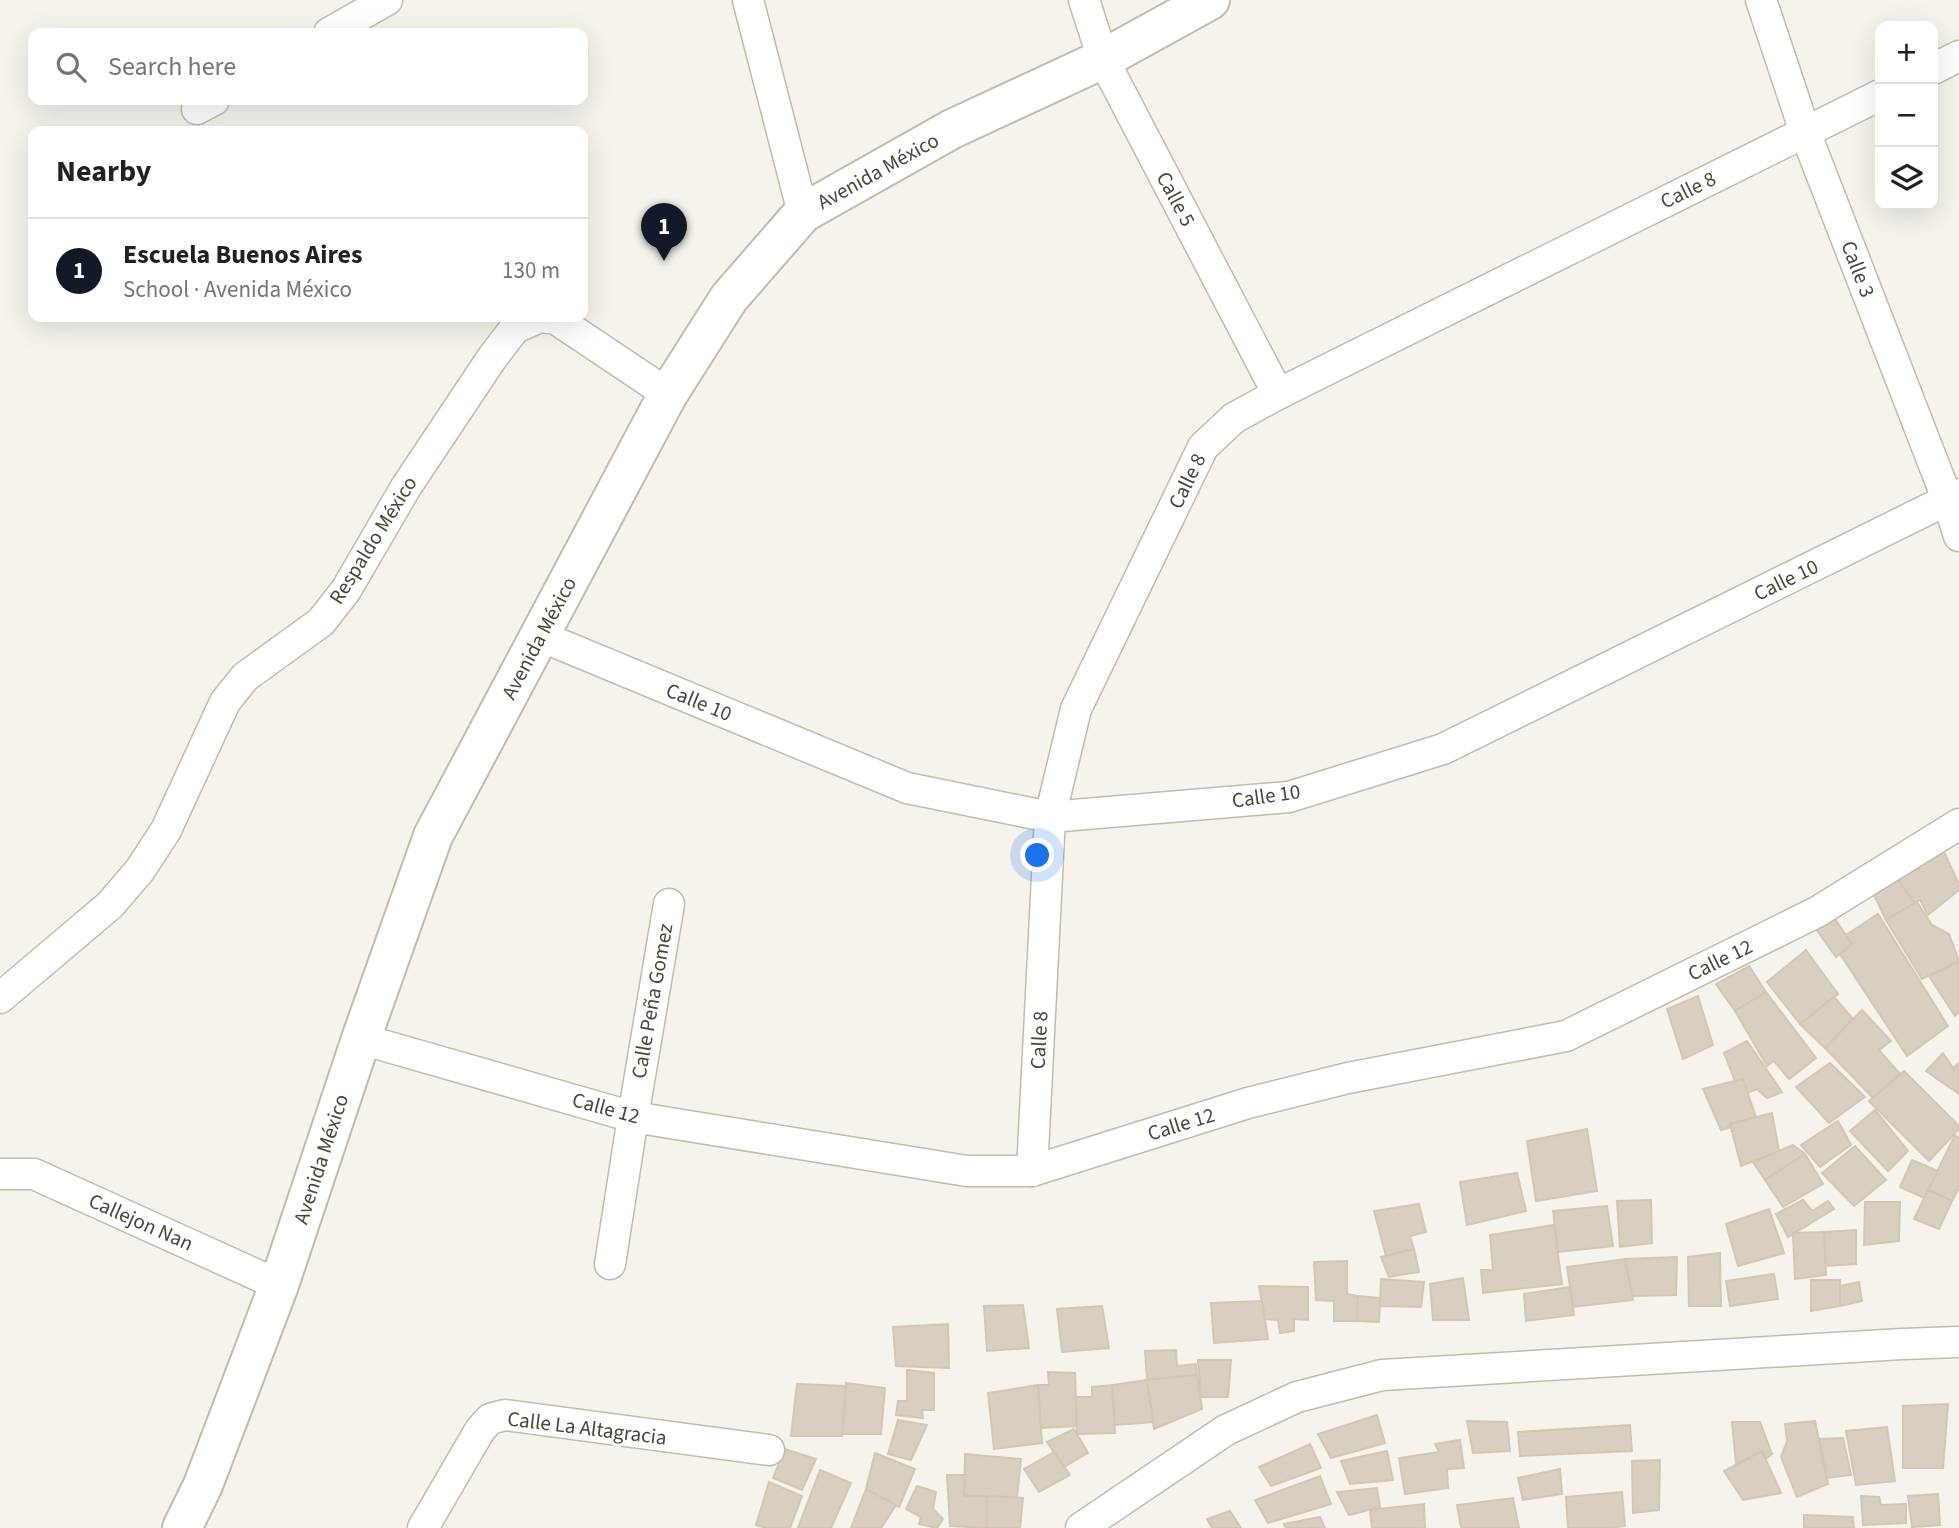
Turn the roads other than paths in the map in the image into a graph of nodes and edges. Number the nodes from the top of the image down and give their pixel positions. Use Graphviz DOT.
graph roads {
  1 [pos="387,0"];
  2 [pos="748,0"];
  3 [pos="1084,0"];
  4 [pos="1210,0"];
  5 [pos="1761,0"];
  6 [pos="338,28"];
  7 [pos="1959,56"];
  8 [pos="1103,59"];
  9 [pos="1938,66"];
  10 [pos="1875,97"];
  11 [pos="1805,132"];
  12 [pos="803,213"];
  13 [pos="529,322"];
  14 [pos="560,322"];
  15 [pos="668,394"];
  16 [pos="1278,394"];
  17 [pos="1953,498"];
  18 [pos="1959,536"];
  19 [pos="540,636"];
  20 [pos="1050,817"];
  21 [pos="1959,824"];
  22 [pos="669,904"];
  23 [pos="0,998"];
  24 [pos="361,1039"];
  25 [pos="633,1117"];
  26 [pos="1032,1171"];
  27 [pos="0,1174"];
  28 [pos="610,1264"];
  29 [pos="279,1285"];
  30 [pos="1959,1342"];
  31 [pos="769,1450"];
  32 [pos="182,1528"];
  33 [pos="423,1528"];
  34 [pos="1081,1528"];
  1 -- 6 [label="street"];
  2 -- 12 [label="street"];
  3 -- 8 [label="street, Calle 5"];
  4 -- 8 [label="street, Avenida México"];
  5 -- 11 [label="street, Calle 3"];
  7 -- 9 [label="street"];
  8 -- 12 [label="street, Avenida México"];
  8 -- 16 [label="street, Calle 5"];
  10 -- 11 [label="street, Calle 8"];
  11 -- 16 [label="street, Calle 8"];
  11 -- 17 [label="street, Calle 3"];
  12 -- 15 [label="street, Avenida México"];
  13 -- 23 [label="street, Respaldo México"];
  14 -- 15 [label="street, Respaldo México"];
  15 -- 19 [label="street, Avenida México"];
  16 -- 20 [label="street, Calle 8"];
  17 -- 18 [label="street, Calle 3"];
  17 -- 20 [label="street, Calle 10"];
  19 -- 20 [label="street, Calle 10"];
  19 -- 24 [label="street, Avenida México"];
  20 -- 26 [label="street, Calle 8"];
  21 -- 26 [label="street, Calle 12"];
  22 -- 25 [label="street, Calle Peña Gomez"];
  24 -- 25 [label="street, Calle 12"];
  24 -- 29 [label="street, Avenida México"];
  25 -- 26 [label="street, Calle 12"];
  25 -- 28 [label="street, Calle Peña Gomez"];
  27 -- 29 [label="street, Callejon Nan"];
  29 -- 32 [label="street, Avenida México"];
  30 -- 34 [label="street"];
  31 -- 33 [label="street, Calle La Altagracia"];
}
